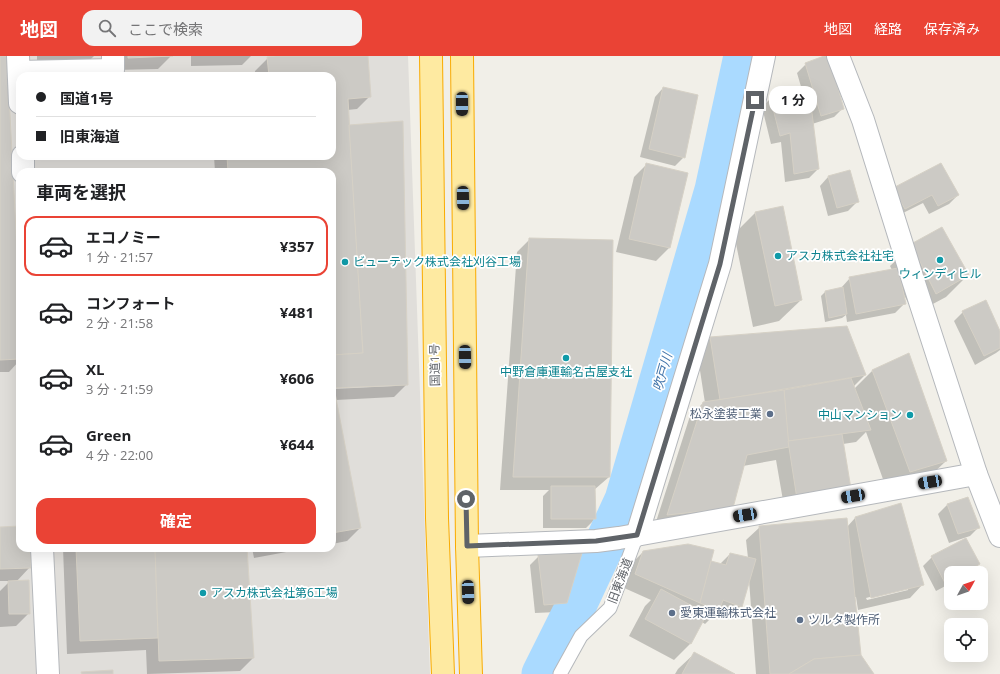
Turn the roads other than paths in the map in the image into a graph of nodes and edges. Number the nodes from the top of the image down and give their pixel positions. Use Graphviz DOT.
graph roads {
  1 [pos="113,56"];
  2 [pos="431,56"];
  3 [pos="462,56"];
  4 [pos="764,56"];
  5 [pos="838,56"];
  6 [pos="18,64"];
  7 [pos="976,474"];
  8 [pos="628,536"];
  9 [pos="1000,536"];
  10 [pos="467,546"];
  11 [pos="42,552"];
  12 [pos="48,674"];
  13 [pos="443,674"];
  14 [pos="471,674"];
  15 [pos="560,674"];
  1 -- 6 [label="street"];
  2 -- 13 [label="highway, 国道1号"];
  3 -- 10 [label="highway"];
  4 -- 8 [label="street, 旧東海道"];
  5 -- 7 [label="street"];
  7 -- 8 [label="street"];
  7 -- 9 [label="street"];
  8 -- 10 [label="street"];
  8 -- 15 [label="lane, 旧東海道"];
  10 -- 14 [label="highway"];
  11 -- 12 [label="street"];
}
